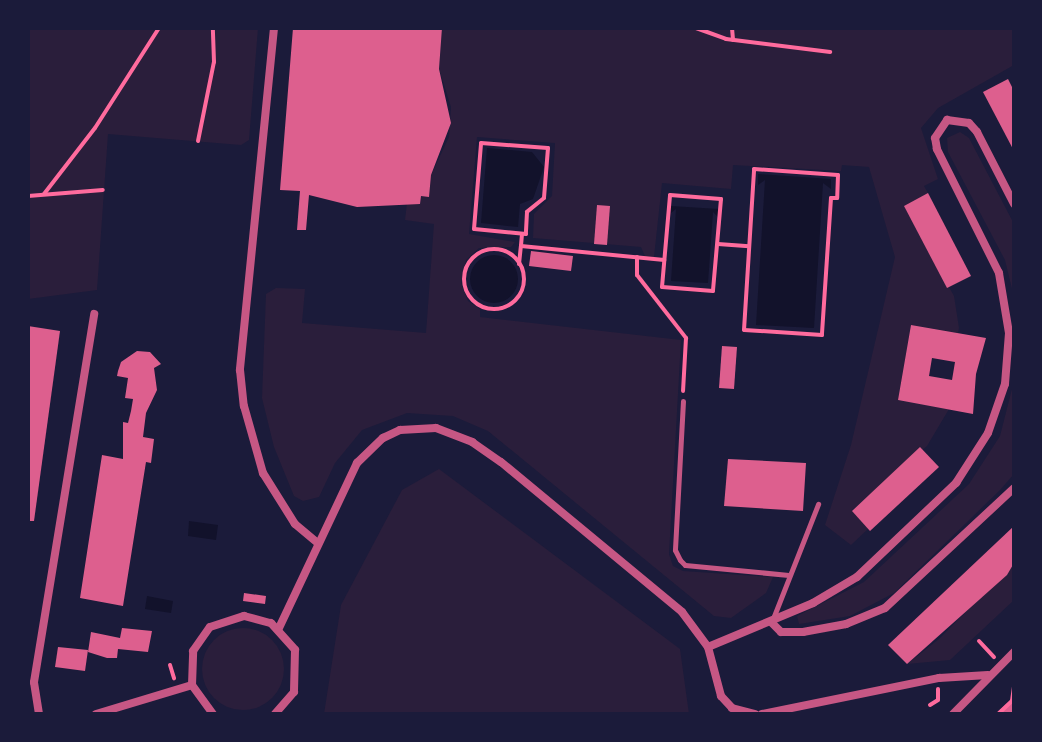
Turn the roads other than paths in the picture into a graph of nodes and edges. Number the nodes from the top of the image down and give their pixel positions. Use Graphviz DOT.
graph roads {
  1 [pos="274,28"];
  2 [pos="1014,204"];
  3 [pos="94,314"];
  4 [pos="683,401"];
  5 [pos="1014,488"];
  6 [pos="818,504"];
  7 [pos="318,543"];
  8 [pos="789,575"];
  9 [pos="771,622"];
  10 [pos="279,628"];
  11 [pos="708,647"];
  12 [pos="1014,652"];
  13 [pos="988,675"];
  14 [pos="192,685"];
  15 [pos="39,714"];
  16 [pos="96,714"];
  17 [pos="213,714"];
  18 [pos="275,714"];
  19 [pos="755,714"];
  20 [pos="762,714"];
  21 [pos="953,714"];
  1 -- 7 [label="street"];
  2 -- 9 [label="street"];
  3 -- 15 [label="street"];
  4 -- 8 [label="lane"];
  5 -- 9 [label="street"];
  6 -- 8 [label="lane"];
  7 -- 10 [label="street"];
  7 -- 11 [label="street"];
  8 -- 9 [label="lane"];
  9 -- 11 [label="street"];
  10 -- 14 [label="street"];
  10 -- 18 [label="street"];
  11 -- 19 [label="street"];
  12 -- 13 [label="street"];
  13 -- 20 [label="street"];
  13 -- 21 [label="street"];
  14 -- 16 [label="street"];
  14 -- 17 [label="street"];
}
